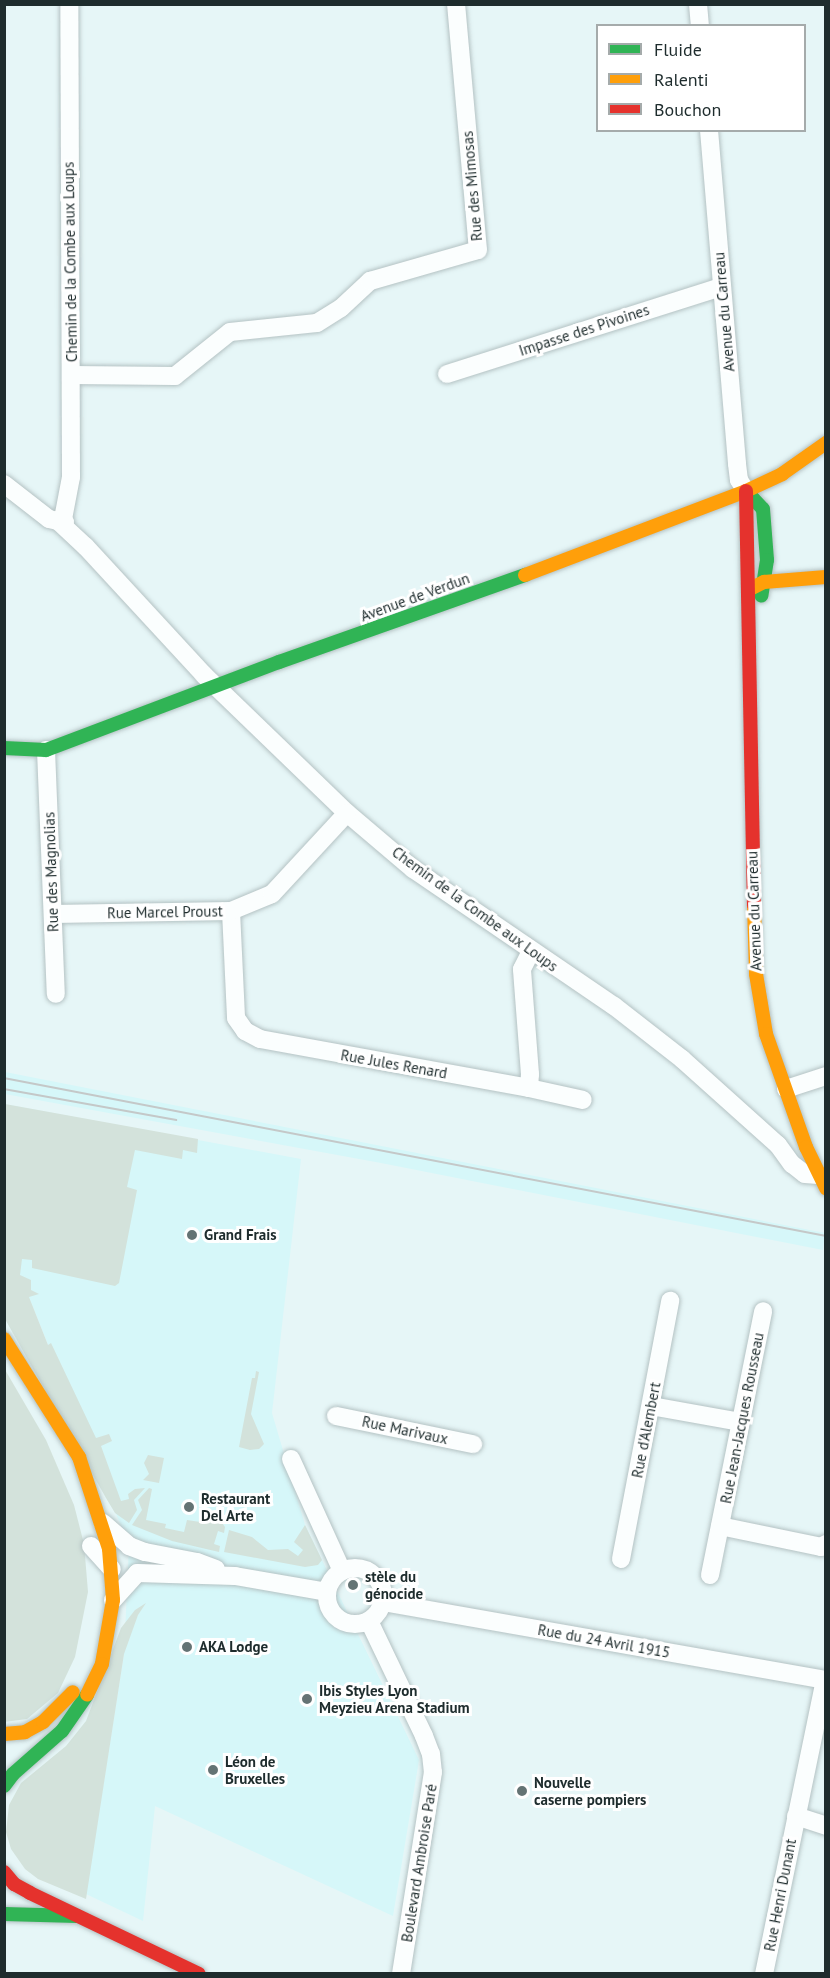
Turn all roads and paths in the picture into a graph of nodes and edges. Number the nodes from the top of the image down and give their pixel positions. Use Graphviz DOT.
graph roads {
  1 [pos="69,4"];
  2 [pos="456,4"];
  3 [pos="698,4"];
  4 [pos="700,24"];
  5 [pos="709,132"];
  6 [pos="722,287"];
  7 [pos="447,374"];
  8 [pos="71,375"];
  9 [pos="825,443"];
  10 [pos="4,484"];
  11 [pos="746,491"];
  12 [pos="61,522"];
  13 [pos="825,577"];
  14 [pos="764,582"];
  15 [pos="749,590"];
  16 [pos="750,622"];
  17 [pos="216,687"];
  18 [pos="4,743"];
  19 [pos="4,748"];
  20 [pos="37,750"];
  21 [pos="347,813"];
  22 [pos="231,911"];
  23 [pos="53,914"];
  24 [pos="531,951"];
  25 [pos="56,994"];
  26 [pos="825,1076"];
  27 [pos="529,1088"];
  28 [pos="786,1089"];
  29 [pos="583,1100"];
  30 [pos="778,1146"];
  31 [pos="806,1147"];
  32 [pos="822,1181"];
  33 [pos="670,1301"];
  34 [pos="763,1311"];
  35 [pos="4,1339"];
  36 [pos="4,1357"];
  37 [pos="651,1406"];
  38 [pos="336,1416"];
  39 [pos="741,1422"];
  40 [pos="473,1444"];
  41 [pos="57,1449"];
  42 [pos="291,1459"];
  43 [pos="70,1476"];
  44 [pos="102,1523"];
  45 [pos="720,1526"];
  46 [pos="825,1544"];
  47 [pos="129,1546"];
  48 [pos="101,1558"];
  49 [pos="621,1559"];
  50 [pos="342,1570"];
  51 [pos="136,1573"];
  52 [pos="710,1575"];
  53 [pos="235,1576"];
  54 [pos="327,1592"];
  55 [pos="113,1600"];
  56 [pos="383,1602"];
  57 [pos="369,1621"];
  58 [pos="84,1667"];
  59 [pos="825,1680"];
  60 [pos="76,1689"];
  61 [pos="4,1734"];
  62 [pos="19,1751"];
  63 [pos="4,1786"];
  64 [pos="796,1816"];
  65 [pos="825,1827"];
  66 [pos="4,1872"];
  67 [pos="4,1904"];
  68 [pos="4,1914"];
  69 [pos="77,1916"];
  70 [pos="199,1974"];
  71 [pos="401,1974"];
  72 [pos="764,1974"];
  1 -- 8 [label="street, Chemin de la Combe aux Loups"];
  2 -- 8 [label="street, Rue des Mimosas"];
  3 -- 4 [label="street"];
  5 -- 6 [label="street, Avenue du Carreau"];
  6 -- 7 [label="street, Impasse des Pivoines"];
  6 -- 11 [label="street, Avenue du Carreau"];
  8 -- 12 [label="street, Chemin de la Combe aux Loups"];
  9 -- 11 [label="main road, Avenue de Verdun"];
  10 -- 12 [label="street"];
  11 -- 14 [label="main road, Avenue du Carreau"];
  11 -- 15 [label="main road, Avenue du Carreau"];
  11 -- 17 [label="main road, Avenue de Verdun"];
  12 -- 17 [label="street, Chemin de la Combe aux Loups"];
  13 -- 14 [label="main road"];
  14 -- 15 [label="main road"];
  14 -- 16 [label="main road, Avenue du Carreau"];
  15 -- 16 [label="main road, Avenue du Carreau"];
  16 -- 28 [label="main road, Avenue du Carreau"];
  17 -- 20 [label="main road, Avenue de Verdun"];
  17 -- 21 [label="street, Chemin de la Combe aux Loups"];
  18 -- 20 [label="main road"];
  19 -- 20 [label="main road, Avenue de Verdun"];
  20 -- 23 [label="street, Rue des Magnolias"];
  21 -- 22 [label="street, Rue Marcel Proust"];
  21 -- 24 [label="street, Chemin de la Combe aux Loups"];
  22 -- 23 [label="street, Rue Marcel Proust"];
  22 -- 27 [label="street, Rue Jules Renard"];
  23 -- 25 [label="street, Rue des Magnolias"];
  24 -- 27 [label="street"];
  24 -- 30 [label="street, Chemin de la Combe aux Loups"];
  26 -- 28 [label="street"];
  27 -- 29 [label="street, Rue Jules Renard"];
  28 -- 31 [label="main road, Avenue du Carreau"];
  30 -- 31 [label="street"];
  30 -- 32 [label="street, Chemin de la Combe aux Loups"];
  31 -- 32 [label="main road, Avenue du Carreau"];
  33 -- 37 [label="street, Rue d'Alembert"];
  34 -- 39 [label="street, Rue Jean-Jacques Rousseau"];
  35 -- 44 [label="main road"];
  36 -- 41 [label="main road"];
  37 -- 39 [label="street"];
  37 -- 49 [label="street, Rue d'Alembert"];
  38 -- 40 [label="street, Rue Marivaux"];
  39 -- 45 [label="street, Rue Jean-Jacques Rousseau"];
  42 -- 50 [label="street"];
  43 -- 48 [label="main road"];
  44 -- 47 [label="street"];
  44 -- 48 [label="main road"];
  45 -- 46 [label="street"];
  45 -- 52 [label="street, Rue Jean-Jacques Rousseau"];
  47 -- 48 [label="street"];
  47 -- 53 [label="street"];
  48 -- 51 [label="street"];
  48 -- 55 [label="main road"];
  50 -- 54 [label="street"];
  50 -- 56 [label="street"];
  51 -- 53 [label="street"];
  51 -- 55 [label="street"];
  53 -- 54 [label="street"];
  54 -- 57 [label="street"];
  55 -- 63 [label="main road"];
  56 -- 57 [label="street"];
  56 -- 59 [label="street, Rue du 24 Avril 1915"];
  57 -- 71 [label="street, Boulevard Ambroise Paré"];
  58 -- 60 [label="main road"];
  59 -- 64 [label="street, Rue Henri Dunant"];
  60 -- 61 [label="main road"];
  60 -- 62 [label="main road"];
  64 -- 65 [label="street, Rue Henri Dunant"];
  64 -- 72 [label="street, Rue Henri Dunant"];
  66 -- 69 [label="main road"];
  67 -- 69 [label="main road"];
  68 -- 69 [label="main road"];
  69 -- 70 [label="main road"];
}
